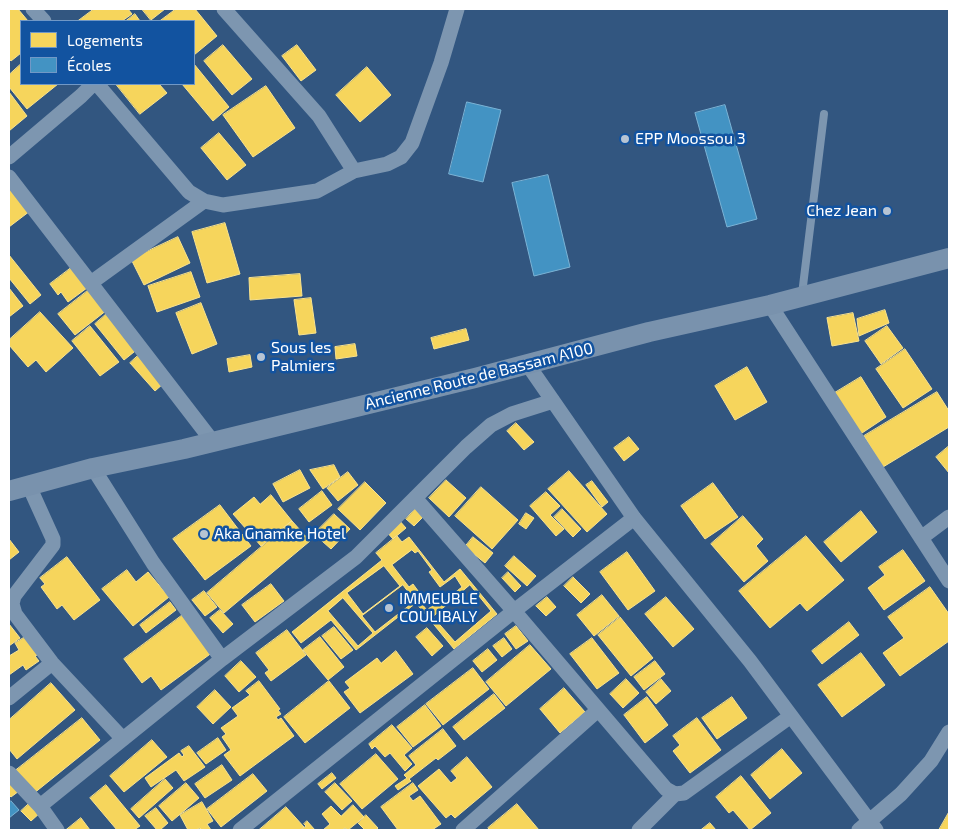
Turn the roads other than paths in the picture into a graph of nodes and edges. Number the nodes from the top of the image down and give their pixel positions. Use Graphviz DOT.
graph roads {
  1 [pos="33,9"];
  2 [pos="224,9"];
  3 [pos="457,9"];
  4 [pos="43,20"];
  5 [pos="94,85"];
  6 [pos="96,85"];
  7 [pos="824,114"];
  8 [pos="9,156"];
  9 [pos="354,171"];
  10 [pos="9,177"];
  11 [pos="204,201"];
  12 [pos="949,258"];
  13 [pos="92,282"];
  14 [pos="802,296"];
  15 [pos="770,305"];
  16 [pos="528,365"];
  17 [pos="553,401"];
  18 [pos="213,442"];
  19 [pos="93,468"];
  20 [pos="29,486"];
  21 [pos="9,491"];
  22 [pos="414,498"];
  23 [pos="949,517"];
  24 [pos="634,518"];
  25 [pos="921,538"];
  26 [pos="949,581"];
  27 [pos="514,611"];
  28 [pos="222,659"];
  29 [pos="52,663"];
  30 [pos="9,698"];
  31 [pos="598,710"];
  32 [pos="791,716"];
  33 [pos="949,732"];
  34 [pos="123,739"];
  35 [pos="9,773"];
  36 [pos="675,794"];
  37 [pos="40,806"];
  38 [pos="868,827"];
  39 [pos="57,830"];
  40 [pos="240,830"];
  41 [pos="463,830"];
  42 [pos="638,830"];
  1 -- 4 [label="street"];
  2 -- 9 [label="street"];
  3 -- 9 [label="street"];
  5 -- 8 [label="street"];
  6 -- 11 [label="street"];
  7 -- 14 [label="lane"];
  9 -- 11 [label="street"];
  10 -- 13 [label="street"];
  11 -- 13 [label="street"];
  12 -- 14 [label="main road, Ancienne Route de Bassam A100"];
  13 -- 18 [label="street"];
  14 -- 15 [label="main road, Ancienne Route de Bassam A100"];
  15 -- 16 [label="main road, Ancienne Route de Bassam A100"];
  15 -- 25 [label="street"];
  16 -- 17 [label="street"];
  16 -- 18 [label="main road, Ancienne Route de Bassam A100"];
  17 -- 22 [label="street"];
  17 -- 24 [label="street"];
  18 -- 19 [label="main road, Ancienne Route de Bassam A100"];
  19 -- 20 [label="main road, Ancienne Route de Bassam A100"];
  19 -- 28 [label="street"];
  20 -- 21 [label="main road, Ancienne Route de Bassam A100"];
  20 -- 29 [label="street"];
  22 -- 27 [label="street"];
  22 -- 28 [label="street"];
  23 -- 25 [label="street"];
  24 -- 27 [label="street"];
  24 -- 32 [label="street"];
  25 -- 26 [label="street"];
  27 -- 31 [label="street"];
  27 -- 40 [label="street"];
  28 -- 34 [label="street"];
  29 -- 30 [label="street"];
  29 -- 34 [label="street"];
  31 -- 36 [label="street"];
  31 -- 41 [label="street"];
  32 -- 36 [label="street"];
  32 -- 38 [label="street"];
  33 -- 38 [label="street"];
  34 -- 37 [label="street"];
  35 -- 37 [label="street"];
  36 -- 42 [label="street"];
  37 -- 39 [label="street"];
}
